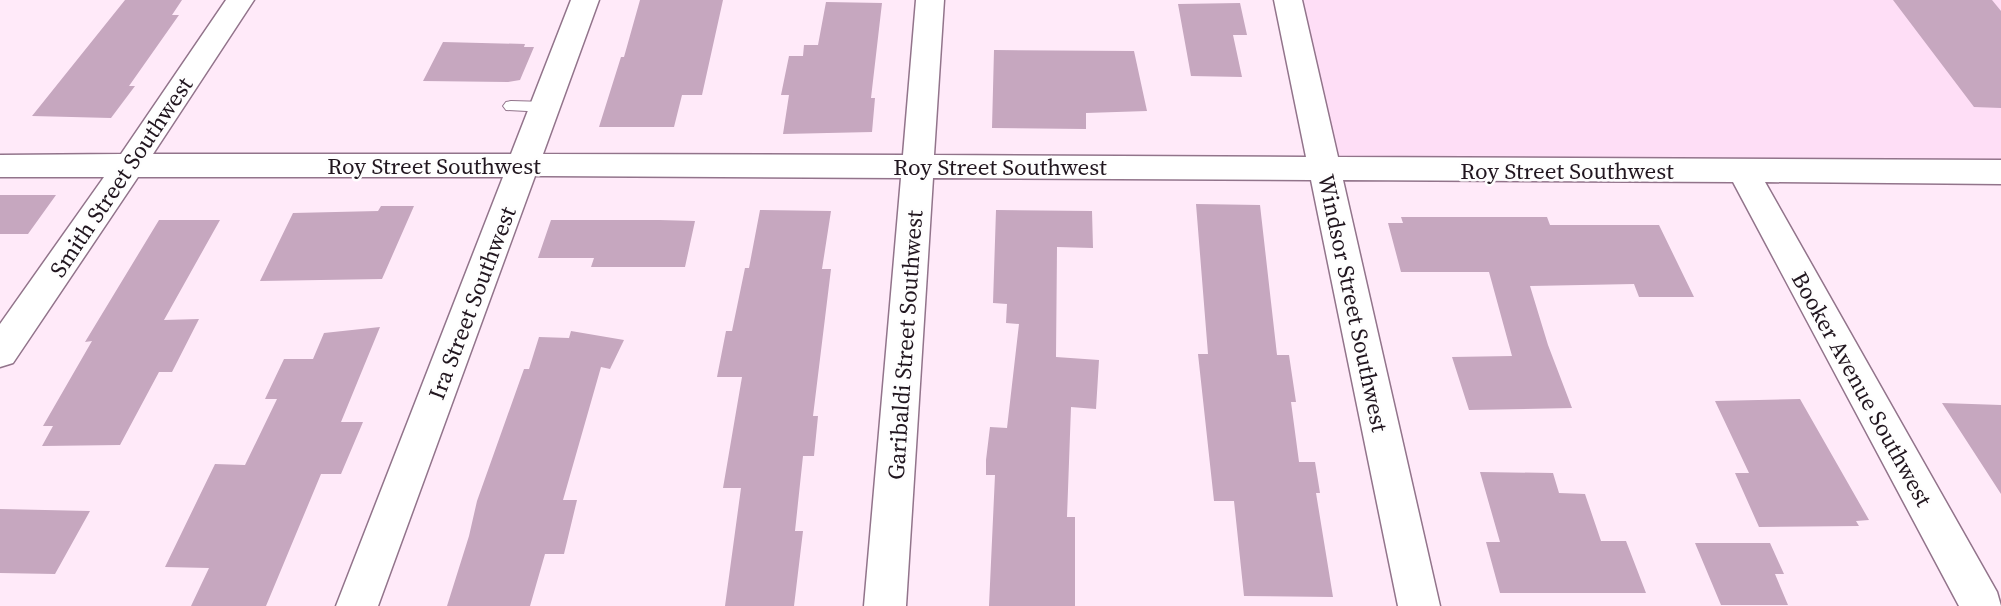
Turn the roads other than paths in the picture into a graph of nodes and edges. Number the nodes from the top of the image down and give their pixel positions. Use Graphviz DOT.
graph roads {
  1 [pos="240,0"];
  2 [pos="585,0"];
  3 [pos="930,0"];
  4 [pos="1288,0"];
  5 [pos="511,106"];
  6 [pos="546,107"];
  7 [pos="524,165"];
  8 [pos="0,166"];
  9 [pos="919,166"];
  10 [pos="128,168"];
  11 [pos="1324,169"];
  12 [pos="1743,172"];
  13 [pos="2001,172"];
  14 [pos="0,352"];
  15 [pos="357,606"];
  16 [pos="885,606"];
  17 [pos="1419,606"];
  18 [pos="1982,606"];
  1 -- 10 [label="street, Smith Street Southwest"];
  2 -- 6 [label="street, Ira Street Southwest"];
  3 -- 9 [label="street, Garibaldi Street Southwest"];
  4 -- 11 [label="street, Windsor Street Southwest"];
  5 -- 6 [label="lane"];
  6 -- 7 [label="street, Ira Street Southwest"];
  7 -- 9 [label="street, Roy Street Southwest"];
  7 -- 10 [label="street, Roy Street Southwest"];
  7 -- 15 [label="street, Ira Street Southwest"];
  8 -- 10 [label="street, Roy Street Southwest"];
  9 -- 11 [label="street, Roy Street Southwest"];
  9 -- 16 [label="street, Garibaldi Street Southwest"];
  10 -- 14 [label="street, Smith Street Southwest"];
  11 -- 12 [label="street, Roy Street Southwest"];
  11 -- 17 [label="street, Windsor Street Southwest"];
  12 -- 13 [label="street, Roy Street Southwest"];
  12 -- 18 [label="street, Booker Avenue Southwest"];
}
